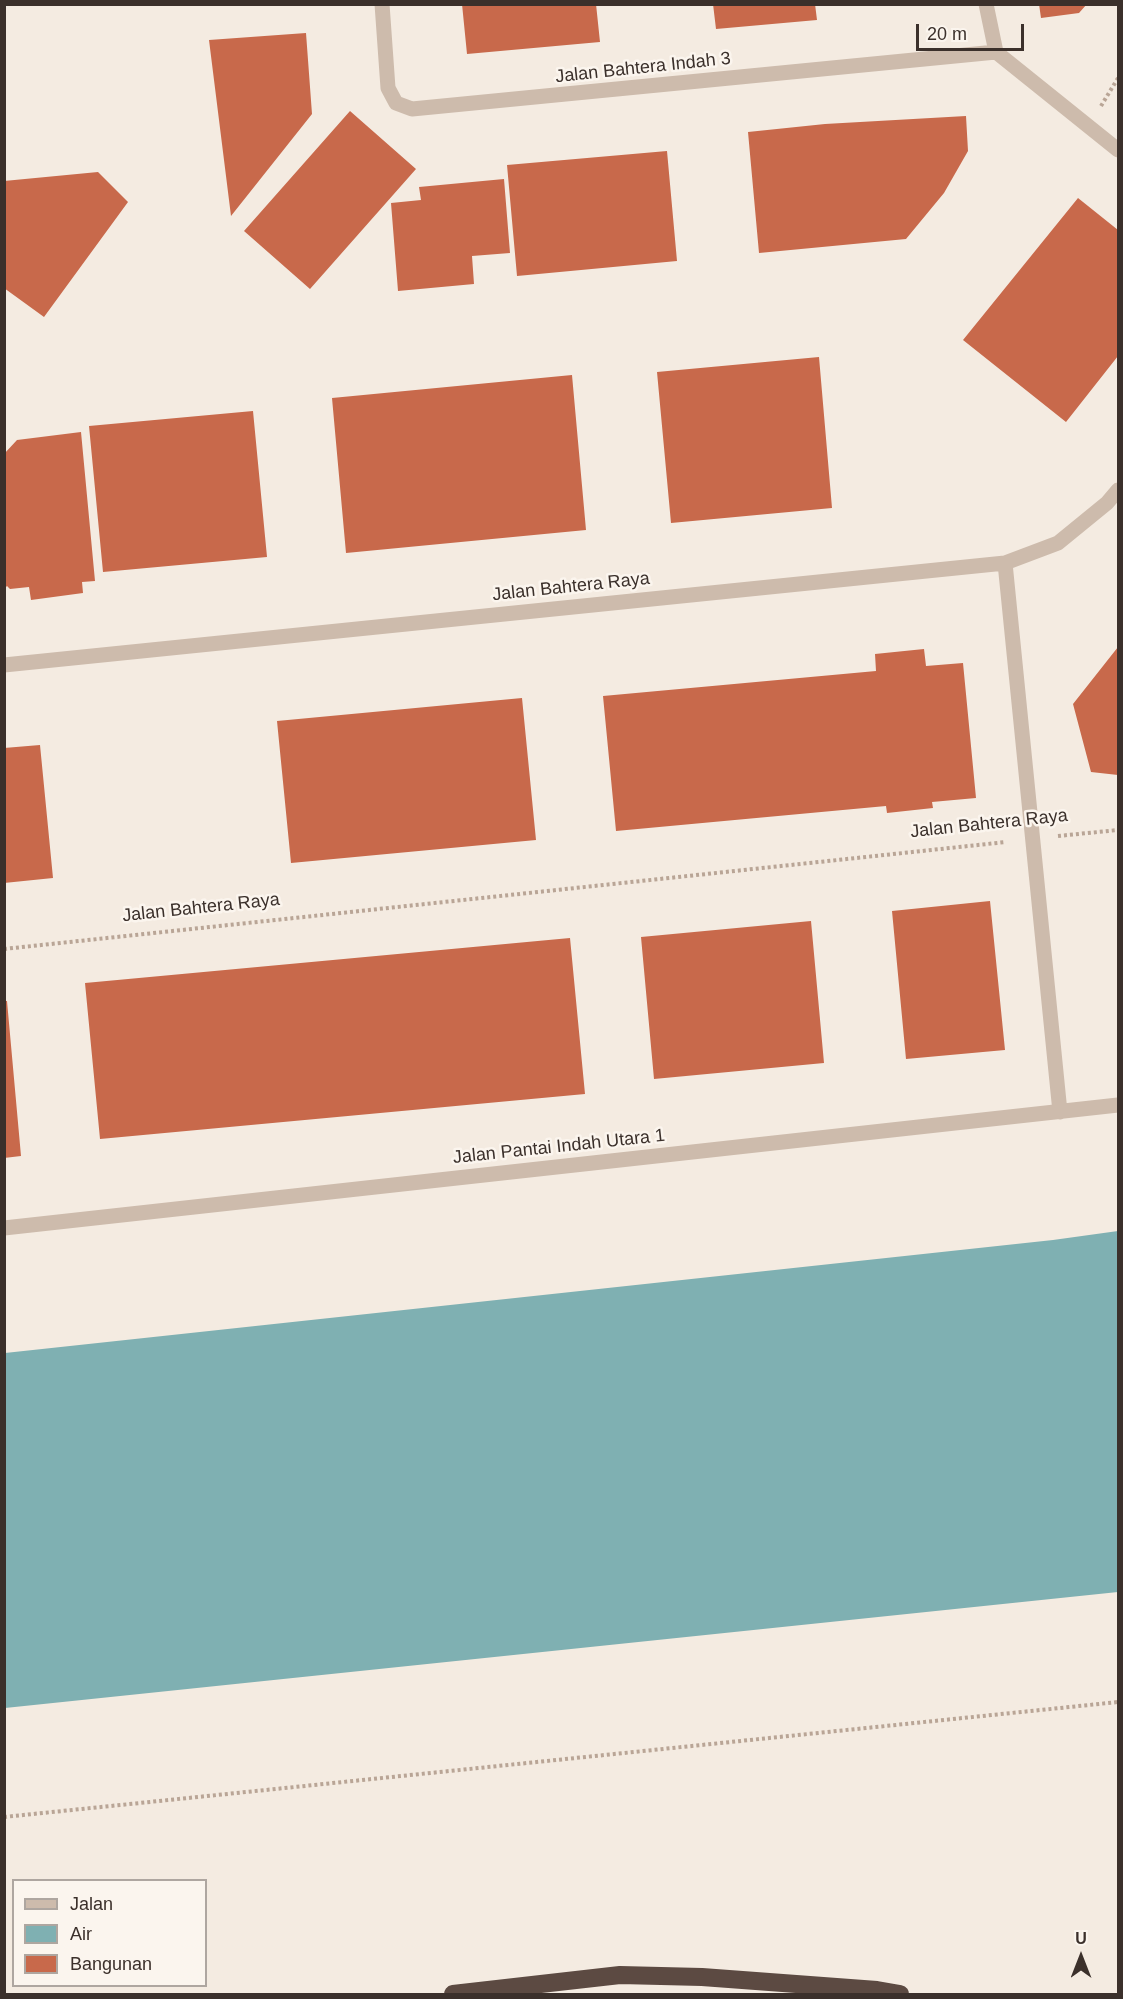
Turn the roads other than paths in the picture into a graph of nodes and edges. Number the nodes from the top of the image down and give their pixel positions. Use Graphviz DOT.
graph roads {
  1 [pos="382,4"];
  2 [pos="986,4"];
  3 [pos="996,52"];
  4 [pos="1119,150"];
  5 [pos="1119,490"];
  6 [pos="1005,563"];
  7 [pos="4,665"];
  8 [pos="1119,1105"];
  9 [pos="1060,1112"];
  10 [pos="4,1228"];
  11 [pos="453,1995"];
  12 [pos="900,1995"];
  1 -- 3 [label="street, Jalan Bahtera Indah 3"];
  2 -- 3 [label="street"];
  3 -- 4 [label="street"];
  5 -- 6 [label="street, Jalan Bahtera Raya"];
  6 -- 7 [label="street, Jalan Bahtera Raya"];
  6 -- 9 [label="street"];
  8 -- 9 [label="street, Jalan Pantai Indah Utara 1"];
  9 -- 10 [label="street, Jalan Pantai Indah Utara 1"];
  11 -- 12 [label="highway"];
}
